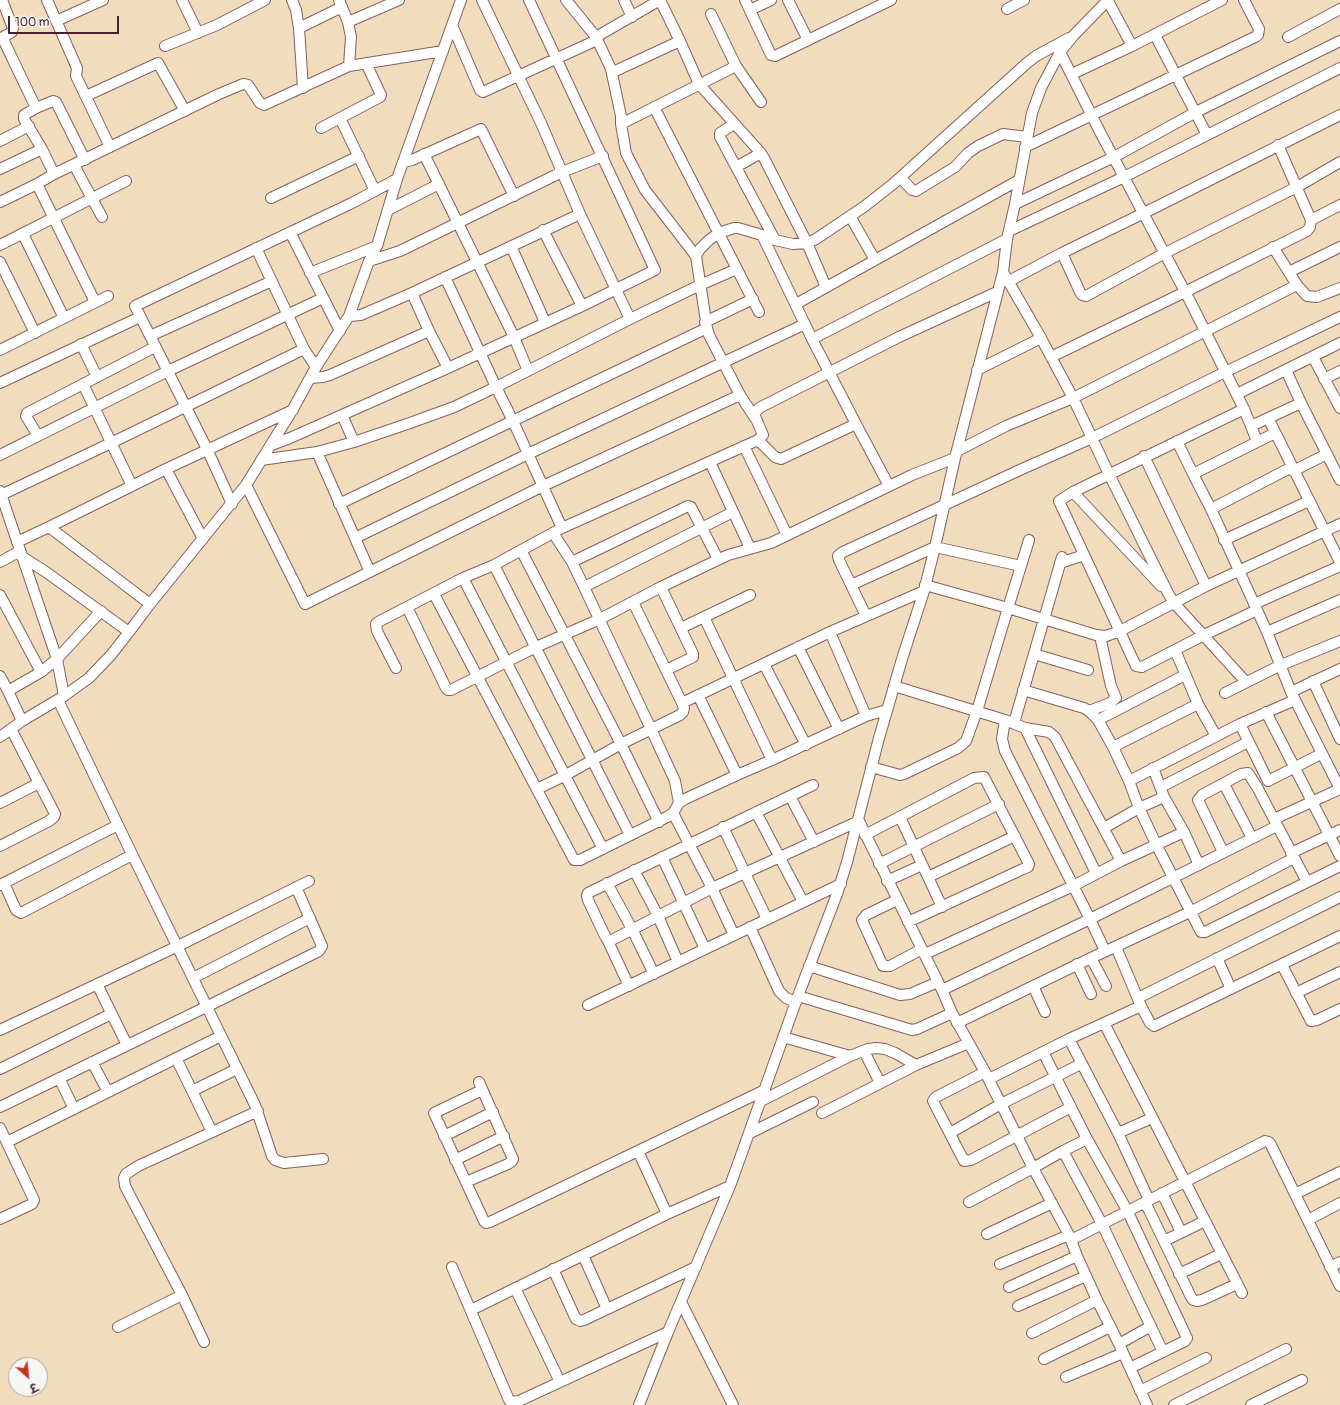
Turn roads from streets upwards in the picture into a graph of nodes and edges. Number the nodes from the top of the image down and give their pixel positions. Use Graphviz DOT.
graph roads {
  1 [pos="2,0"];
  2 [pos="47,0"];
  3 [pos="103,0"];
  4 [pos="182,0"];
  5 [pos="265,0"];
  6 [pos="292,0"];
  7 [pos="399,0"];
  8 [pos="461,0"];
  9 [pos="482,0"];
  10 [pos="529,0"];
  11 [pos="566,0"];
  12 [pos="624,0"];
  13 [pos="660,0"];
  14 [pos="745,0"];
  15 [pos="771,0"];
  16 [pos="788,0"];
  17 [pos="891,0"];
  18 [pos="1024,0"];
  19 [pos="1108,0"];
  20 [pos="1222,0"];
  21 [pos="1244,0"];
  22 [pos="246,4"];
  23 [pos="341,4"];
  24 [pos="1007,9"];
  25 [pos="1340,9"];
  26 [pos="750,10"];
  27 [pos="711,14"];
  28 [pos="632,17"];
  29 [pos="56,21"];
  30 [pos="348,22"];
  31 [pos="452,26"];
  32 [pos="299,28"];
  33 [pos="198,32"];
  34 [pos="1155,35"];
  35 [pos="1073,36"];
  36 [pos="1288,37"];
  37 [pos="597,39"];
  38 [pos="808,40"];
  39 [pos="680,41"];
  40 [pos="1340,41"];
  41 [pos="165,46"];
  42 [pos="1132,46"];
  43 [pos="442,52"];
  44 [pos="1060,52"];
  45 [pos="556,59"];
  46 [pos="366,63"];
  47 [pos="349,66"];
  48 [pos="736,66"];
  49 [pos="1340,68"];
  50 [pos="612,72"];
  51 [pos="1072,74"];
  52 [pos="1177,75"];
  53 [pos="519,76"];
  54 [pos="699,84"];
  55 [pos="303,88"];
  56 [pos="86,96"];
  57 [pos="761,102"];
  58 [pos="654,107"];
  59 [pos="36,108"];
  60 [pos="185,111"];
  61 [pos="1196,112"];
  62 [pos="1092,115"];
  63 [pos="1340,115"];
  64 [pos="340,118"];
  65 [pos="621,124"];
  66 [pos="734,124"];
  67 [pos="29,126"];
  68 [pos="321,128"];
  69 [pos="1208,136"];
  70 [pos="0,141"];
  71 [pos="1026,142"];
  72 [pos="1278,145"];
  73 [pos="110,147"];
  74 [pos="42,149"];
  75 [pos="761,153"];
  76 [pos="424,154"];
  77 [pos="359,156"];
  78 [pos="603,156"];
  79 [pos="1114,157"];
  80 [pos="85,160"];
  81 [pos="403,162"];
  82 [pos="1340,162"];
  83 [pos="74,165"];
  84 [pos="736,167"];
  85 [pos="0,169"];
  86 [pos="562,172"];
  87 [pos="54,174"];
  88 [pos="1124,177"];
  89 [pos="900,178"];
  90 [pos="397,179"];
  91 [pos="1019,180"];
  92 [pos="126,181"];
  93 [pos="37,184"];
  94 [pos="439,184"];
  95 [pos="1296,187"];
  96 [pos="376,191"];
  97 [pos="514,196"];
  98 [pos="271,198"];
  99 [pos="91,199"];
  100 [pos="0,202"];
  101 [pos="1015,204"];
  102 [pos="1340,205"];
  103 [pos="388,210"];
  104 [pos="1144,213"];
  105 [pos="580,214"];
  106 [pos="850,216"];
  107 [pos="53,218"];
  108 [pos="102,218"];
  109 [pos="1311,220"];
  110 [pos="459,223"];
  111 [pos="543,230"];
  112 [pos="290,232"];
  113 [pos="719,233"];
  114 [pos="23,234"];
  115 [pos="762,235"];
  116 [pos="1008,235"];
  117 [pos="775,240"];
  118 [pos="807,243"];
  119 [pos="0,245"];
  120 [pos="377,246"];
  121 [pos="512,246"];
  122 [pos="1273,247"];
  123 [pos="1340,247"];
  124 [pos="256,248"];
  125 [pos="1062,253"];
  126 [pos="1165,253"];
  127 [pos="696,256"];
  128 [pos="875,260"];
  129 [pos="369,261"];
  130 [pos="478,261"];
  131 [pos="0,262"];
  132 [pos="737,269"];
  133 [pos="1003,272"];
  134 [pos="1288,272"];
  135 [pos="310,273"];
  136 [pos="446,277"];
  137 [pos="272,281"];
  138 [pos="1008,281"];
  139 [pos="700,285"];
  140 [pos="1297,285"];
  141 [pos="826,287"];
  142 [pos="617,289"];
  143 [pos="1339,290"];
  144 [pos="997,292"];
  145 [pos="1186,292"];
  146 [pos="412,293"];
  147 [pos="108,296"];
  148 [pos="324,298"];
  149 [pos="753,299"];
  150 [pos="95,302"];
  151 [pos="796,304"];
  152 [pos="582,306"];
  153 [pos="759,312"];
  154 [pos="288,314"];
  155 [pos="349,316"];
  156 [pos="140,317"];
  157 [pos="1340,317"];
  158 [pos="64,318"];
  159 [pos="630,319"];
  160 [pos="545,322"];
  161 [pos="805,324"];
  162 [pos="706,325"];
  163 [pos="429,330"];
  164 [pos="340,331"];
  165 [pos="1206,332"];
  166 [pos="35,333"];
  167 [pos="150,336"];
  168 [pos="514,337"];
  169 [pos="1041,338"];
  170 [pos="812,339"];
  171 [pos="1340,343"];
  172 [pos="81,344"];
  173 [pos="1,347"];
  174 [pos="155,347"];
  175 [pos="304,349"];
  176 [pos="480,353"];
  177 [pos="1051,357"];
  178 [pos="1313,357"];
  179 [pos="723,363"];
  180 [pos="316,367"];
  181 [pos="448,368"];
  182 [pos="977,370"];
  183 [pos="1286,370"];
  184 [pos="168,371"];
  185 [pos="528,371"];
  186 [pos="1340,371"];
  187 [pos="1225,372"];
  188 [pos="830,373"];
  189 [pos="97,377"];
  190 [pos="311,378"];
  191 [pos="1324,379"];
  192 [pos="0,383"];
  193 [pos="83,384"];
  194 [pos="496,387"];
  195 [pos="740,394"];
  196 [pos="1237,394"];
  197 [pos="1073,398"];
  198 [pos="1301,403"];
  199 [pos="185,406"];
  200 [pos="94,408"];
  201 [pos="1340,408"];
  202 [pos="293,409"];
  203 [pos="1244,409"];
  204 [pos="342,415"];
  205 [pos="756,418"];
  206 [pos="1268,418"];
  207 [pos="514,421"];
  208 [pos="856,424"];
  209 [pos="1251,426"];
  210 [pos="1275,433"];
  211 [pos="38,436"];
  212 [pos="1092,438"];
  213 [pos="758,440"];
  214 [pos="1177,441"];
  215 [pos="1257,441"];
  216 [pos="354,442"];
  217 [pos="111,443"];
  218 [pos="271,445"];
  219 [pos="744,446"];
  220 [pos="207,449"];
  221 [pos="316,452"];
  222 [pos="528,454"];
  223 [pos="956,454"];
  224 [pos="1327,454"];
  225 [pos="0,455"];
  226 [pos="1144,456"];
  227 [pos="261,460"];
  228 [pos="710,462"];
  229 [pos="166,469"];
  230 [pos="1293,469"];
  231 [pos="1108,474"];
  232 [pos="1193,474"];
  233 [pos="1340,480"];
  234 [pos="246,485"];
  235 [pos="132,486"];
  236 [pos="543,486"];
  237 [pos="889,486"];
  238 [pos="1073,492"];
  239 [pos="1,493"];
  240 [pos="1309,501"];
  241 [pos="232,504"];
  242 [pos="340,504"];
  243 [pos="944,505"];
  244 [pos="1211,509"];
  245 [pos="733,512"];
  246 [pos="1340,524"];
  247 [pos="49,527"];
  248 [pos="702,528"];
  249 [pos="558,530"];
  250 [pos="1324,531"];
  251 [pos="787,535"];
  252 [pos="355,538"];
  253 [pos="203,539"];
  254 [pos="1029,540"];
  255 [pos="1224,540"];
  256 [pos="1142,541"];
  257 [pos="936,547"];
  258 [pos="750,548"];
  259 [pos="19,549"];
  260 [pos="521,550"];
  261 [pos="1129,551"];
  262 [pos="1084,555"];
  263 [pos="718,560"];
  264 [pos="0,562"];
  265 [pos="572,562"];
  266 [pos="1340,562"];
  267 [pos="494,565"];
  268 [pos="1021,566"];
  269 [pos="1340,566"];
  270 [pos="1239,571"];
  271 [pos="370,572"];
  272 [pos="463,578"];
  273 [pos="851,585"];
  274 [pos="661,586"];
  275 [pos="1206,586"];
  276 [pos="584,587"];
  277 [pos="925,588"];
  278 [pos="1168,593"];
  279 [pos="434,594"];
  280 [pos="0,595"];
  281 [pos="750,595"];
  282 [pos="1340,600"];
  283 [pos="633,602"];
  284 [pos="1174,603"];
  285 [pos="150,604"];
  286 [pos="407,607"];
  287 [pos="1256,607"];
  288 [pos="1008,608"];
  289 [pos="101,611"];
  290 [pos="866,616"];
  291 [pos="704,618"];
  292 [pos="600,619"];
  293 [pos="1044,619"];
  294 [pos="681,628"];
  295 [pos="1120,631"];
  296 [pos="129,632"];
  297 [pos="830,632"];
  298 [pos="1268,632"];
  299 [pos="564,635"];
  300 [pos="1204,635"];
  301 [pos="1100,636"];
  302 [pos="1340,641"];
  303 [pos="536,647"];
  304 [pos="798,647"];
  305 [pos="1175,650"];
  306 [pos="1034,654"];
  307 [pos="57,659"];
  308 [pos="506,663"];
  309 [pos="764,664"];
  310 [pos="1281,665"];
  311 [pos="396,668"];
  312 [pos="1340,669"];
  313 [pos="666,670"];
  314 [pos="1088,670"];
  315 [pos="41,672"];
  316 [pos="1185,675"];
  317 [pos="0,676"];
  318 [pos="478,676"];
  319 [pos="733,679"];
  320 [pos="1246,682"];
  321 [pos="1313,682"];
  322 [pos="894,686"];
  323 [pos="1023,690"];
  324 [pos="8,691"];
  325 [pos="1225,693"];
  326 [pos="698,696"];
  327 [pos="1293,696"];
  328 [pos="61,698"];
  329 [pos="682,703"];
  330 [pos="1198,704"];
  331 [pos="887,710"];
  332 [pos="1089,711"];
  333 [pos="977,712"];
  334 [pos="1266,712"];
  335 [pos="866,716"];
  336 [pos="1098,720"];
  337 [pos="22,721"];
  338 [pos="1009,721"];
  339 [pos="1240,724"];
  340 [pos="1025,728"];
  341 [pos="11,729"];
  342 [pos="651,729"];
  343 [pos="839,729"];
  344 [pos="1216,736"];
  345 [pos="0,737"];
  346 [pos="1340,739"];
  347 [pos="1248,742"];
  348 [pos="621,744"];
  349 [pos="806,745"];
  350 [pos="1113,747"];
  351 [pos="1322,754"];
  352 [pos="772,760"];
  353 [pos="592,761"];
  354 [pos="872,767"];
  355 [pos="1153,768"];
  356 [pos="1294,768"];
  357 [pos="737,775"];
  358 [pos="564,776"];
  359 [pos="1129,781"];
  360 [pos="1268,781"];
  361 [pos="39,783"];
  362 [pos="1224,784"];
  363 [pos="813,785"];
  364 [pos="1161,787"];
  365 [pos="1257,787"];
  366 [pos="536,789"];
  367 [pos="1340,789"];
  368 [pos="790,796"];
  369 [pos="1164,797"];
  370 [pos="1311,802"];
  371 [pos="0,803"];
  372 [pos="679,803"];
  373 [pos="999,804"];
  374 [pos="1139,808"];
  375 [pos="756,812"];
  376 [pos="673,813"];
  377 [pos="900,817"];
  378 [pos="859,821"];
  379 [pos="659,822"];
  380 [pos="1275,822"];
  381 [pos="118,825"];
  382 [pos="723,827"];
  383 [pos="1104,828"];
  384 [pos="1340,830"];
  385 [pos="1184,832"];
  386 [pos="630,835"];
  387 [pos="865,835"];
  388 [pos="1015,836"];
  389 [pos="1329,836"];
  390 [pos="1252,838"];
  391 [pos="814,842"];
  392 [pos="689,844"];
  393 [pos="1156,844"];
  394 [pos="0,846"];
  395 [pos="914,847"];
  396 [pos="603,849"];
  397 [pos="1223,852"];
  398 [pos="132,855"];
  399 [pos="1292,855"];
  400 [pos="1340,856"];
  401 [pos="662,857"];
  402 [pos="780,858"];
  403 [pos="1121,861"];
  404 [pos="879,864"];
  405 [pos="922,864"];
  406 [pos="1199,865"];
  407 [pos="1340,866"];
  408 [pos="634,870"];
  409 [pos="746,873"];
  410 [pos="1096,873"];
  411 [pos="928,878"];
  412 [pos="1172,878"];
  413 [pos="887,880"];
  414 [pos="309,881"];
  415 [pos="1307,882"];
  416 [pos="608,883"];
  417 [pos="2,884"];
  418 [pos="841,884"];
  419 [pos="1074,886"];
  420 [pos="296,887"];
  421 [pos="712,888"];
  422 [pos="1340,897"];
  423 [pos="897,900"];
  424 [pos="803,902"];
  425 [pos="684,903"];
  426 [pos="942,906"];
  427 [pos="1190,912"];
  428 [pos="658,916"];
  429 [pos="310,918"];
  430 [pos="767,919"];
  431 [pos="1090,919"];
  432 [pos="908,922"];
  433 [pos="750,927"];
  434 [pos="632,929"];
  435 [pos="734,935"];
  436 [pos="1340,936"];
  437 [pos="607,939"];
  438 [pos="178,946"];
  439 [pos="1116,947"];
  440 [pos="705,949"];
  441 [pos="1105,951"];
  442 [pos="923,952"];
  443 [pos="1091,958"];
  444 [pos="1216,958"];
  445 [pos="678,962"];
  446 [pos="1077,964"];
  447 [pos="1282,965"];
  448 [pos="809,966"];
  449 [pos="1340,972"];
  450 [pos="654,974"];
  451 [pos="193,978"];
  452 [pos="97,984"];
  453 [pos="629,986"];
  454 [pos="940,986"];
  455 [pos="1033,986"];
  456 [pos="1106,986"];
  457 [pos="1231,989"];
  458 [pos="1296,993"];
  459 [pos="1091,994"];
  460 [pos="797,999"];
  461 [pos="1139,1002"];
  462 [pos="588,1006"];
  463 [pos="206,1007"];
  464 [pos="1340,1009"];
  465 [pos="1045,1012"];
  466 [pos="952,1013"];
  467 [pos="111,1014"];
  468 [pos="958,1023"];
  469 [pos="1104,1023"];
  470 [pos="0,1030"];
  471 [pos="221,1036"];
  472 [pos="783,1037"];
  473 [pos="1069,1039"];
  474 [pos="969,1042"];
  475 [pos="127,1045"];
  476 [pos="864,1050"];
  477 [pos="1043,1052"];
  478 [pos="850,1056"];
  479 [pos="176,1058"];
  480 [pos="92,1062"];
  481 [pos="1081,1064"];
  482 [pos="916,1065"];
  483 [pos="0,1069"];
  484 [pos="237,1069"];
  485 [pos="987,1075"];
  486 [pos="1055,1077"];
  487 [pos="59,1078"];
  488 [pos="880,1083"];
  489 [pos="765,1090"];
  490 [pos="192,1091"];
  491 [pos="108,1092"];
  492 [pos="761,1101"];
  493 [pos="813,1102"];
  494 [pos="1001,1104"];
  495 [pos="0,1106"];
  496 [pos="1071,1107"];
  497 [pos="74,1109"];
  498 [pos="258,1110"];
  499 [pos="493,1112"];
  500 [pos="822,1113"];
  501 [pos="1152,1118"];
  502 [pos="0,1128"];
  503 [pos="212,1132"];
  504 [pos="750,1133"];
  505 [pos="950,1133"];
  506 [pos="1118,1133"];
  507 [pos="444,1136"];
  508 [pos="504,1136"];
  509 [pos="1017,1136"];
  510 [pos="1087,1139"];
  511 [pos="7,1142"];
  512 [pos="638,1151"];
  513 [pos="1063,1151"];
  514 [pos="323,1159"];
  515 [pos="455,1160"];
  516 [pos="1033,1168"];
  517 [pos="1340,1172"];
  518 [pos="466,1182"];
  519 [pos="1185,1182"];
  520 [pos="730,1186"];
  521 [pos="1162,1193"];
  522 [pos="1295,1194"];
  523 [pos="1147,1201"];
  524 [pos="969,1202"];
  525 [pos="1052,1203"];
  526 [pos="1340,1203"];
  527 [pos="1128,1212"];
  528 [pos="667,1214"];
  529 [pos="1,1215"];
  530 [pos="1308,1220"];
  531 [pos="1205,1221"];
  532 [pos="1102,1224"];
  533 [pos="1181,1232"];
  534 [pos="987,1234"];
  535 [pos="1070,1237"];
  536 [pos="1164,1240"];
  537 [pos="1221,1254"];
  538 [pos="583,1255"];
  539 [pos="1077,1256"];
  540 [pos="1340,1262"];
  541 [pos="1000,1264"];
  542 [pos="452,1267"];
  543 [pos="696,1267"];
  544 [pos="1330,1267"];
  545 [pos="553,1269"];
  546 [pos="1179,1274"];
  547 [pos="1086,1276"];
  548 [pos="1340,1286"];
  549 [pos="1009,1287"];
  550 [pos="515,1288"];
  551 [pos="182,1295"];
  552 [pos="1097,1300"];
  553 [pos="681,1302"];
  554 [pos="1018,1306"];
  555 [pos="607,1309"];
  556 [pos="471,1310"];
  557 [pos="1151,1326"];
  558 [pos="118,1327"];
  559 [pos="1110,1327"];
  560 [pos="668,1332"];
  561 [pos="1032,1333"];
  562 [pos="204,1342"];
  563 [pos="1121,1348"];
  564 [pos="1286,1349"];
  565 [pos="1163,1352"];
  566 [pos="1206,1358"];
  567 [pos="1044,1359"];
  568 [pos="1130,1368"];
  569 [pos="1066,1377"];
  570 [pos="1302,1380"];
  571 [pos="560,1382"];
  572 [pos="1140,1391"];
  573 [pos="639,1405"];
  574 [pos="733,1405"];
  575 [pos="1147,1405"];
  576 [pos="1174,1405"];
  577 [pos="1251,1405"];
  1 -- 59 [label="street"];
  2 -- 29 [label="street"];
  3 -- 29 [label="street"];
  4 -- 33 [label="street"];
  5 -- 22 [label="street"];
  6 -- 32 [label="street"];
  7 -- 30 [label="street"];
  8 -- 31 [label="street"];
  9 -- 53 [label="street"];
  10 -- 45 [label="street"];
  11 -- 37 [label="street"];
  12 -- 28 [label="street"];
  13 -- 28 [label="street"];
  13 -- 39 [label="street"];
  14 -- 26 [label="street"];
  15 -- 26 [label="street"];
  16 -- 38 [label="street"];
  17 -- 38 [label="street"];
  18 -- 24 [label="street"];
  19 -- 35 [label="street"];
  19 -- 42 [label="street"];
  20 -- 34 [label="street"];
  21 -- 52 [label="street"];
  22 -- 33 [label="street"];
  23 -- 30 [label="street"];
  23 -- 32 [label="street"];
  25 -- 36 [label="street"];
  26 -- 38 [label="street"];
  27 -- 48 [label="street"];
  28 -- 37 [label="street"];
  29 -- 56 [label="street"];
  30 -- 47 [label="street"];
  31 -- 43 [label="street"];
  31 -- 53 [label="street"];
  32 -- 55 [label="street"];
  33 -- 41 [label="street"];
  34 -- 42 [label="street"];
  34 -- 52 [label="street"];
  35 -- 44 [label="street"];
  35 -- 89 [label="street"];
  37 -- 45 [label="street"];
  37 -- 50 [label="street"];
  39 -- 50 [label="street"];
  39 -- 54 [label="street"];
  40 -- 61 [label="street"];
  42 -- 51 [label="street"];
  43 -- 46 [label="street"];
  43 -- 81 [label="street"];
  44 -- 51 [label="street"];
  44 -- 71 [label="street"];
  45 -- 53 [label="street"];
  45 -- 78 [label="street"];
  46 -- 47 [label="street"];
  46 -- 64 [label="street"];
  47 -- 55 [label="street"];
  48 -- 54 [label="street"];
  48 -- 57 [label="street"];
  49 -- 69 [label="street"];
  50 -- 65 [label="street"];
  51 -- 62 [label="street"];
  52 -- 61 [label="street"];
  52 -- 62 [label="street"];
  53 -- 86 [label="street"];
  54 -- 58 [label="street"];
  54 -- 66 [label="street"];
  55 -- 60 [label="street"];
  56 -- 60 [label="street"];
  56 -- 73 [label="street"];
  58 -- 65 [label="street"];
  58 -- 113 [label="street"];
  59 -- 67 [label="street"];
  59 -- 80 [label="street"];
  60 -- 73 [label="street"];
  61 -- 69 [label="street"];
  61 -- 79 [label="street"];
  62 -- 71 [label="street"];
  62 -- 79 [label="street"];
  63 -- 72 [label="street"];
  64 -- 68 [label="street"];
  64 -- 77 [label="street"];
  65 -- 127 [label="street"];
  66 -- 75 [label="street"];
  66 -- 84 [label="street"];
  67 -- 70 [label="street"];
  67 -- 74 [label="street"];
  69 -- 88 [label="street"];
  71 -- 89 [label="street"];
  71 -- 91 [label="street"];
  72 -- 95 [label="street"];
  72 -- 104 [label="street"];
  73 -- 80 [label="street"];
  74 -- 85 [label="street"];
  74 -- 87 [label="street"];
  75 -- 84 [label="street"];
  75 -- 118 [label="street"];
  76 -- 81 [label="street"];
  76 -- 94 [label="street"];
  76 -- 97 [label="street"];
  77 -- 96 [label="street"];
  77 -- 98 [label="street"];
  78 -- 86 [label="street"];
  78 -- 142 [label="street"];
  79 -- 88 [label="street"];
  79 -- 101 [label="street"];
  80 -- 83 [label="street"];
  81 -- 90 [label="street"];
  82 -- 95 [label="street"];
  83 -- 87 [label="street"];
  83 -- 99 [label="street"];
  84 -- 117 [label="street"];
  86 -- 97 [label="street"];
  86 -- 105 [label="street"];
  87 -- 93 [label="street"];
  88 -- 104 [label="street"];
  88 -- 116 [label="street"];
  89 -- 106 [label="street"];
  90 -- 96 [label="street"];
  90 -- 103 [label="street"];
  91 -- 101 [label="street"];
  91 -- 128 [label="street"];
  92 -- 99 [label="street"];
  93 -- 100 [label="street"];
  93 -- 107 [label="street"];
  94 -- 103 [label="street"];
  94 -- 110 [label="street"];
  95 -- 109 [label="street"];
  95 -- 126 [label="street"];
  96 -- 112 [label="street"];
  97 -- 110 [label="street"];
  99 -- 107 [label="street"];
  99 -- 108 [label="street"];
  101 -- 116 [label="street"];
  102 -- 109 [label="street"];
  103 -- 120 [label="street"];
  104 -- 125 [label="street"];
  104 -- 126 [label="street"];
  105 -- 111 [label="street"];
  105 -- 142 [label="street"];
  106 -- 118 [label="street"];
  106 -- 128 [label="street"];
  107 -- 114 [label="street"];
  107 -- 150 [label="street"];
  109 -- 122 [label="street"];
  110 -- 129 [label="street"];
  110 -- 130 [label="street"];
  111 -- 121 [label="street"];
  111 -- 152 [label="street"];
  112 -- 124 [label="street"];
  112 -- 135 [label="street"];
  113 -- 115 [label="street"];
  113 -- 127 [label="street"];
  113 -- 132 [label="street"];
  114 -- 119 [label="street"];
  114 -- 158 [label="street"];
  115 -- 117 [label="street"];
  115 -- 151 [label="street"];
  116 -- 133 [label="street"];
  116 -- 170 [label="street"];
  117 -- 118 [label="street"];
  118 -- 141 [label="street"];
  120 -- 129 [label="street"];
  120 -- 135 [label="street"];
  121 -- 130 [label="street"];
  121 -- 160 [label="street"];
  122 -- 134 [label="street"];
  122 -- 145 [label="street"];
  123 -- 134 [label="street"];
  124 -- 137 [label="street"];
  124 -- 156 [label="street"];
  125 -- 126 [label="street"];
  125 -- 138 [label="street"];
  126 -- 145 [label="street"];
  127 -- 139 [label="street"];
  128 -- 141 [label="street"];
  129 -- 155 [label="street"];
  130 -- 136 [label="street"];
  130 -- 168 [label="street"];
  131 -- 166 [label="street"];
  132 -- 139 [label="street"];
  132 -- 149 [label="street"];
  133 -- 138 [label="street"];
  133 -- 144 [label="street"];
  134 -- 140 [label="street"];
  135 -- 148 [label="street"];
  136 -- 146 [label="street"];
  136 -- 176 [label="street"];
  137 -- 154 [label="street"];
  137 -- 167 [label="street"];
  138 -- 169 [label="street"];
  139 -- 159 [label="street"];
  139 -- 162 [label="street"];
  140 -- 143 [label="street"];
  140 -- 165 [label="street"];
  141 -- 151 [label="street"];
  142 -- 152 [label="street"];
  142 -- 159 [label="street"];
  144 -- 182 [label="street"];
  144 -- 188 [label="street"];
  145 -- 165 [label="street"];
  145 -- 177 [label="street"];
  146 -- 155 [label="street"];
  146 -- 163 [label="street"];
  147 -- 150 [label="street"];
  148 -- 154 [label="street"];
  148 -- 164 [label="street"];
  149 -- 153 [label="street"];
  149 -- 162 [label="street"];
  150 -- 158 [label="street"];
  151 -- 161 [label="street"];
  152 -- 160 [label="street"];
  154 -- 175 [label="street"];
  154 -- 184 [label="street"];
  155 -- 164 [label="street"];
  156 -- 167 [label="street"];
  156 -- 172 [label="street"];
  157 -- 187 [label="street"];
  158 -- 166 [label="street"];
  159 -- 185 [label="street"];
  160 -- 168 [label="street"];
  161 -- 170 [label="street"];
  161 -- 179 [label="street"];
  162 -- 179 [label="street"];
  162 -- 207 [label="street"];
  163 -- 181 [label="street"];
  163 -- 190 [label="street"];
  164 -- 180 [label="street"];
  165 -- 187 [label="street"];
  165 -- 197 [label="street"];
  166 -- 173 [label="street"];
  167 -- 174 [label="street"];
  168 -- 176 [label="street"];
  168 -- 185 [label="street"];
  169 -- 177 [label="street"];
  169 -- 182 [label="street"];
  170 -- 188 [label="street"];
  171 -- 178 [label="street"];
  172 -- 189 [label="street"];
  172 -- 192 [label="street"];
  174 -- 184 [label="street"];
  174 -- 189 [label="street"];
  175 -- 180 [label="street"];
  175 -- 199 [label="street"];
  176 -- 181 [label="street"];
  176 -- 194 [label="street"];
  177 -- 197 [label="street"];
  178 -- 183 [label="street"];
  178 -- 191 [label="street"];
  179 -- 195 [label="street"];
  179 -- 222 [label="street"];
  180 -- 190 [label="street"];
  181 -- 204 [label="street"];
  182 -- 223 [label="street"];
  183 -- 196 [label="street"];
  183 -- 198 [label="street"];
  184 -- 199 [label="street"];
  184 -- 200 [label="street"];
  185 -- 194 [label="street"];
  186 -- 191 [label="street"];
  187 -- 196 [label="street"];
  187 -- 212 [label="street"];
  188 -- 205 [label="street"];
  188 -- 208 [label="street"];
  189 -- 193 [label="street"];
  190 -- 202 [label="street"];
  191 -- 201 [label="street"];
  193 -- 200 [label="street"];
  193 -- 211 [label="street"];
  194 -- 207 [label="street"];
  194 -- 216 [label="street"];
  195 -- 205 [label="street"];
  195 -- 236 [label="street"];
  196 -- 203 [label="street"];
  197 -- 212 [label="street"];
  197 -- 223 [label="street"];
  198 -- 206 [label="street"];
  198 -- 224 [label="street"];
  199 -- 217 [label="street"];
  199 -- 220 [label="street"];
  200 -- 211 [label="street"];
  200 -- 217 [label="street"];
  202 -- 218 [label="street"];
  202 -- 220 [label="street"];
  203 -- 209 [label="street"];
  203 -- 214 [label="street"];
  204 -- 216 [label="street"];
  204 -- 218 [label="street"];
  205 -- 213 [label="street"];
  206 -- 209 [label="street"];
  206 -- 210 [label="street"];
  207 -- 222 [label="street"];
  207 -- 242 [label="street"];
  208 -- 213 [label="street"];
  208 -- 237 [label="street"];
  209 -- 215 [label="street"];
  210 -- 215 [label="street"];
  210 -- 230 [label="street"];
  211 -- 225 [label="street"];
  212 -- 231 [label="street"];
  212 -- 243 [label="street"];
  213 -- 219 [label="street"];
  214 -- 226 [label="street"];
  214 -- 232 [label="street"];
  215 -- 232 [label="street"];
  216 -- 221 [label="street"];
  217 -- 235 [label="street"];
  217 -- 239 [label="street"];
  218 -- 227 [label="street"];
  219 -- 228 [label="street"];
  219 -- 251 [label="street"];
  220 -- 229 [label="street"];
  220 -- 241 [label="street"];
  221 -- 227 [label="street"];
  221 -- 242 [label="street"];
  222 -- 236 [label="street"];
  222 -- 252 [label="street"];
  223 -- 237 [label="street"];
  223 -- 243 [label="street"];
  224 -- 230 [label="street"];
  224 -- 233 [label="street"];
  226 -- 231 [label="street"];
  226 -- 275 [label="street"];
  227 -- 234 [label="street"];
  228 -- 245 [label="street"];
  228 -- 249 [label="street"];
  229 -- 235 [label="street"];
  229 -- 253 [label="street"];
  230 -- 240 [label="street"];
  230 -- 244 [label="street"];
  231 -- 238 [label="street"];
  231 -- 256 [label="street"];
  232 -- 244 [label="street"];
  234 -- 241 [label="street"];
  234 -- 271 [label="street"];
  235 -- 247 [label="street"];
  236 -- 249 [label="street"];
  236 -- 271 [label="street"];
  237 -- 251 [label="street"];
  238 -- 261 [label="street"];
  238 -- 262 [label="street"];
  239 -- 259 [label="street"];
  240 -- 250 [label="street"];
  240 -- 255 [label="street"];
  241 -- 253 [label="street"];
  242 -- 252 [label="street"];
  243 -- 257 [label="street"];
  243 -- 273 [label="street"];
  244 -- 255 [label="street"];
  245 -- 248 [label="street"];
  245 -- 258 [label="street"];
  246 -- 250 [label="street"];
  247 -- 259 [label="street"];
  247 -- 285 [label="street"];
  248 -- 263 [label="street"];
  248 -- 265 [label="street"];
  248 -- 276 [label="street"];
  249 -- 260 [label="street"];
  249 -- 265 [label="street"];
  250 -- 266 [label="street"];
  250 -- 270 [label="street"];
  251 -- 258 [label="street"];
  252 -- 271 [label="street"];
  253 -- 285 [label="street"];
  254 -- 268 [label="street"];
  255 -- 270 [label="street"];
  256 -- 261 [label="street"];
  256 -- 278 [label="street"];
  257 -- 268 [label="street"];
  257 -- 273 [label="street"];
  257 -- 277 [label="street"];
  258 -- 263 [label="street"];
  259 -- 264 [label="street"];
  259 -- 289 [label="street"];
  259 -- 307 [label="street"];
  260 -- 267 [label="street"];
  260 -- 299 [label="street"];
  261 -- 278 [label="street"];
  262 -- 293 [label="street"];
  262 -- 295 [label="street"];
  263 -- 274 [label="street"];
  265 -- 276 [label="street"];
  267 -- 272 [label="street"];
  267 -- 303 [label="street"];
  268 -- 288 [label="street"];
  269 -- 287 [label="street"];
  270 -- 275 [label="street"];
  270 -- 287 [label="street"];
  272 -- 279 [label="street"];
  272 -- 308 [label="street"];
  273 -- 290 [label="street"];
  274 -- 283 [label="street"];
  274 -- 294 [label="street"];
  275 -- 284 [label="street"];
  276 -- 292 [label="street"];
  277 -- 288 [label="street"];
  277 -- 290 [label="street"];
  277 -- 322 [label="street"];
  278 -- 284 [label="street"];
  279 -- 286 [label="street"];
  279 -- 318 [label="street"];
  280 -- 315 [label="street"];
  281 -- 291 [label="street"];
  282 -- 298 [label="street"];
  283 -- 292 [label="street"];
  283 -- 313 [label="street"];
  284 -- 295 [label="street"];
  284 -- 300 [label="street"];
  285 -- 296 [label="street"];
  286 -- 311 [label="street"];
  286 -- 318 [label="street"];
  287 -- 298 [label="street"];
  287 -- 300 [label="street"];
  288 -- 293 [label="street"];
  288 -- 333 [label="street"];
  289 -- 296 [label="street"];
  289 -- 307 [label="street"];
  290 -- 297 [label="street"];
  291 -- 294 [label="street"];
  291 -- 319 [label="street"];
  292 -- 299 [label="street"];
  292 -- 342 [label="street"];
  293 -- 301 [label="street"];
  293 -- 306 [label="street"];
  294 -- 313 [label="street"];
  295 -- 301 [label="street"];
  295 -- 305 [label="street"];
  296 -- 328 [label="street"];
  297 -- 304 [label="street"];
  297 -- 335 [label="street"];
  298 -- 310 [label="street"];
  299 -- 303 [label="street"];
  299 -- 348 [label="street"];
  300 -- 305 [label="street"];
  300 -- 320 [label="street"];
  301 -- 332 [label="street"];
  302 -- 310 [label="street"];
  303 -- 308 [label="street"];
  303 -- 353 [label="street"];
  304 -- 309 [label="street"];
  304 -- 343 [label="street"];
  305 -- 316 [label="street"];
  306 -- 314 [label="street"];
  306 -- 323 [label="street"];
  307 -- 315 [label="street"];
  307 -- 328 [label="street"];
  308 -- 318 [label="street"];
  308 -- 358 [label="street"];
  309 -- 319 [label="street"];
  309 -- 349 [label="street"];
  310 -- 320 [label="street"];
  310 -- 327 [label="street"];
  312 -- 321 [label="street"];
  313 -- 329 [label="street"];
  315 -- 324 [label="street"];
  316 -- 330 [label="street"];
  316 -- 336 [label="street"];
  317 -- 324 [label="street"];
  318 -- 366 [label="street"];
  319 -- 326 [label="street"];
  319 -- 352 [label="street"];
  320 -- 325 [label="street"];
  321 -- 327 [label="street"];
  321 -- 346 [label="street"];
  322 -- 331 [label="street"];
  322 -- 333 [label="street"];
  323 -- 332 [label="street"];
  323 -- 338 [label="street"];
  324 -- 337 [label="street"];
  326 -- 329 [label="street"];
  326 -- 357 [label="street"];
  327 -- 334 [label="street"];
  327 -- 351 [label="street"];
  328 -- 337 [label="street"];
  328 -- 381 [label="street"];
  329 -- 342 [label="street"];
  330 -- 344 [label="street"];
  330 -- 350 [label="street"];
  331 -- 335 [label="street"];
  331 -- 354 [label="street"];
  332 -- 336 [label="street"];
  333 -- 338 [label="street"];
  333 -- 354 [label="street"];
  334 -- 339 [label="street"];
  334 -- 356 [label="street"];
  335 -- 343 [label="street"];
  336 -- 350 [label="street"];
  337 -- 341 [label="street"];
  338 -- 340 [label="street"];
  338 -- 419 [label="street"];
  339 -- 344 [label="street"];
  339 -- 347 [label="street"];
  340 -- 383 [label="street"];
  340 -- 410 [label="street"];
  341 -- 345 [label="street"];
  341 -- 361 [label="street"];
  342 -- 348 [label="street"];
  342 -- 372 [label="street"];
  343 -- 349 [label="street"];
  344 -- 355 [label="street"];
  347 -- 360 [label="street"];
  347 -- 364 [label="street"];
  348 -- 353 [label="street"];
  348 -- 379 [label="street"];
  349 -- 352 [label="street"];
  350 -- 359 [label="street"];
  351 -- 356 [label="street"];
  351 -- 367 [label="street"];
  352 -- 357 [label="street"];
  353 -- 358 [label="street"];
  353 -- 386 [label="street"];
  354 -- 378 [label="street"];
  355 -- 359 [label="street"];
  355 -- 364 [label="street"];
  356 -- 360 [label="street"];
  356 -- 370 [label="street"];
  357 -- 372 [label="street"];
  358 -- 366 [label="street"];
  358 -- 396 [label="street"];
  359 -- 374 [label="street"];
  360 -- 365 [label="street"];
  361 -- 371 [label="street"];
  361 -- 394 [label="street"];
  362 -- 365 [label="street"];
  362 -- 390 [label="street"];
  362 -- 397 [label="street"];
  363 -- 368 [label="street"];
  364 -- 369 [label="street"];
  365 -- 380 [label="street"];
  366 -- 396 [label="street"];
  367 -- 370 [label="street"];
  368 -- 375 [label="street"];
  368 -- 391 [label="street"];
  369 -- 374 [label="street"];
  369 -- 385 [label="street"];
  370 -- 380 [label="street"];
  370 -- 389 [label="street"];
  372 -- 376 [label="street"];
  373 -- 377 [label="street"];
  373 -- 388 [label="street"];
  373 -- 395 [label="street"];
  374 -- 383 [label="street"];
  374 -- 393 [label="street"];
  375 -- 382 [label="street"];
  375 -- 402 [label="street"];
  376 -- 379 [label="street"];
  376 -- 392 [label="street"];
  377 -- 387 [label="street"];
  377 -- 395 [label="street"];
  378 -- 387 [label="street"];
  378 -- 391 [label="street"];
  378 -- 418 [label="street"];
  379 -- 386 [label="street"];
  380 -- 390 [label="street"];
  380 -- 399 [label="street"];
  381 -- 398 [label="street"];
  381 -- 417 [label="street"];
  382 -- 392 [label="street"];
  382 -- 409 [label="street"];
  383 -- 403 [label="street"];
  384 -- 389 [label="street"];
  385 -- 393 [label="street"];
  385 -- 406 [label="street"];
  386 -- 396 [label="street"];
  387 -- 404 [label="street"];
  388 -- 411 [label="street"];
  388 -- 426 [label="street"];
  389 -- 399 [label="street"];
  389 -- 400 [label="street"];
  390 -- 397 [label="street"];
  391 -- 402 [label="street"];
  392 -- 401 [label="street"];
  392 -- 421 [label="street"];
  393 -- 403 [label="street"];
  393 -- 412 [label="street"];
  395 -- 404 [label="street"];
  395 -- 405 [label="street"];
  397 -- 406 [label="street"];
  398 -- 417 [label="street"];
  398 -- 438 [label="street"];
  399 -- 415 [label="street"];
  399 -- 427 [label="street"];
  401 -- 408 [label="street"];
  401 -- 425 [label="street"];
  402 -- 409 [label="street"];
  402 -- 424 [label="street"];
  403 -- 410 [label="street"];
  404 -- 413 [label="street"];
  405 -- 411 [label="street"];
  405 -- 413 [label="street"];
  406 -- 412 [label="street"];
  407 -- 415 [label="street"];
  408 -- 416 [label="street"];
  408 -- 428 [label="street"];
  409 -- 421 [label="street"];
  409 -- 430 [label="street"];
  410 -- 419 [label="street"];
  411 -- 426 [label="street"];
  412 -- 427 [label="street"];
  412 -- 431 [label="street"];
  413 -- 423 [label="street"];
  414 -- 420 [label="street"];
  415 -- 427 [label="street"];
  416 -- 434 [label="street"];
  416 -- 437 [label="street"];
  418 -- 424 [label="street"];
  418 -- 448 [label="street"];
  419 -- 431 [label="street"];
  419 -- 442 [label="street"];
  420 -- 429 [label="street"];
  420 -- 438 [label="street"];
  421 -- 425 [label="street"];
  421 -- 435 [label="street"];
  422 -- 444 [label="street"];
  423 -- 432 [label="street"];
  423 -- 442 [label="street"];
  424 -- 430 [label="street"];
  425 -- 428 [label="street"];
  425 -- 440 [label="street"];
  426 -- 432 [label="street"];
  427 -- 439 [label="street"];
  428 -- 434 [label="street"];
  428 -- 445 [label="street"];
  429 -- 451 [label="street"];
  429 -- 463 [label="street"];
  430 -- 433 [label="street"];
  431 -- 441 [label="street"];
  431 -- 454 [label="street"];
  432 -- 442 [label="street"];
  433 -- 435 [label="street"];
  433 -- 460 [label="street"];
  434 -- 437 [label="street"];
  434 -- 450 [label="street"];
  435 -- 440 [label="street"];
  436 -- 447 [label="street"];
  437 -- 453 [label="street"];
  438 -- 451 [label="street"];
  438 -- 452 [label="street"];
  439 -- 441 [label="street"];
  439 -- 461 [label="street"];
  440 -- 445 [label="street"];
  441 -- 443 [label="street"];
  442 -- 454 [label="street"];
  443 -- 446 [label="street"];
  443 -- 456 [label="street"];
  444 -- 457 [label="street"];
  444 -- 461 [label="street"];
  445 -- 450 [label="street"];
  446 -- 455 [label="street"];
  446 -- 459 [label="street"];
  447 -- 457 [label="street"];
  447 -- 458 [label="street"];
  448 -- 454 [label="street"];
  448 -- 460 [label="street"];
  449 -- 458 [label="street"];
  450 -- 453 [label="street"];
  451 -- 463 [label="street"];
  452 -- 467 [label="street"];
  452 -- 470 [label="street"];
  453 -- 462 [label="street"];
  454 -- 466 [label="street"];
  455 -- 465 [label="street"];
  455 -- 468 [label="street"];
  457 -- 461 [label="street"];
  458 -- 464 [label="street"];
  460 -- 466 [label="street"];
  460 -- 472 [label="street"];
  461 -- 469 [label="street"];
  463 -- 471 [label="street"];
  463 -- 475 [label="street"];
  466 -- 468 [label="street"];
  467 -- 475 [label="street"];
  467 -- 483 [label="street"];
  468 -- 474 [label="street"];
  469 -- 473 [label="street"];
  469 -- 501 [label="street"];
  471 -- 479 [label="street"];
  471 -- 484 [label="street"];
  472 -- 478 [label="street"];
  472 -- 489 [label="street"];
  473 -- 477 [label="street"];
  473 -- 481 [label="street"];
  474 -- 482 [label="street"];
  474 -- 485 [label="street"];
  475 -- 480 [label="street"];
  476 -- 478 [label="street"];
  476 -- 482 [label="street"];
  476 -- 488 [label="street"];
  477 -- 485 [label="street"];
  477 -- 486 [label="street"];
  478 -- 492 [label="street"];
  479 -- 490 [label="street"];
  479 -- 491 [label="street"];
  480 -- 487 [label="street"];
  480 -- 491 [label="street"];
  481 -- 486 [label="street"];
  481 -- 506 [label="street"];
  482 -- 488 [label="street"];
  484 -- 490 [label="street"];
  484 -- 498 [label="street"];
  485 -- 494 [label="street"];
  485 -- 505 [label="street"];
  486 -- 494 [label="street"];
  486 -- 496 [label="street"];
  487 -- 495 [label="street"];
  487 -- 497 [label="street"];
  488 -- 500 [label="street"];
  489 -- 492 [label="street"];
  489 -- 512 [label="street"];
  490 -- 503 [label="street"];
  491 -- 497 [label="street"];
  492 -- 504 [label="street"];
  493 -- 504 [label="street"];
  494 -- 505 [label="street"];
  494 -- 509 [label="street"];
  496 -- 509 [label="street"];
  496 -- 510 [label="street"];
  497 -- 511 [label="street"];
  498 -- 503 [label="street"];
  498 -- 514 [label="street"];
  499 -- 507 [label="street"];
  499 -- 507 [label="street"];
  499 -- 508 [label="street"];
  501 -- 506 [label="street"];
  501 -- 519 [label="street"];
  502 -- 511 [label="street"];
  503 -- 551 [label="street"];
  504 -- 520 [label="street"];
  505 -- 509 [label="street"];
  506 -- 523 [label="street"];
  507 -- 515 [label="street"];
  508 -- 515 [label="street"];
  508 -- 518 [label="street"];
  509 -- 516 [label="street"];
  510 -- 513 [label="street"];
  510 -- 527 [label="street"];
  511 -- 529 [label="street"];
  512 -- 518 [label="street"];
  512 -- 528 [label="street"];
  513 -- 516 [label="street"];
  513 -- 532 [label="street"];
  515 -- 518 [label="street"];
  516 -- 524 [label="street"];
  516 -- 525 [label="street"];
  517 -- 522 [label="street"];
  519 -- 521 [label="street"];
  519 -- 522 [label="street"];
  519 -- 531 [label="street"];
  520 -- 528 [label="street"];
  520 -- 543 [label="street"];
  521 -- 523 [label="street"];
  521 -- 533 [label="street"];
  522 -- 530 [label="street"];
  523 -- 527 [label="street"];
  523 -- 536 [label="street"];
  525 -- 534 [label="street"];
  525 -- 535 [label="street"];
  526 -- 530 [label="street"];
  527 -- 532 [label="street"];
  527 -- 565 [label="street"];
  528 -- 538 [label="street"];
  530 -- 544 [label="street"];
  531 -- 533 [label="street"];
  531 -- 537 [label="street"];
  532 -- 535 [label="street"];
  532 -- 557 [label="street"];
  533 -- 536 [label="street"];
  535 -- 539 [label="street"];
  535 -- 541 [label="street"];
  536 -- 546 [label="street"];
  537 -- 546 [label="street"];
  537 -- 546 [label="street"];
  538 -- 545 [label="street"];
  538 -- 555 [label="street"];
  539 -- 547 [label="street"];
  539 -- 549 [label="street"];
  540 -- 544 [label="street"];
  542 -- 556 [label="street"];
  543 -- 553 [label="street"];
  543 -- 555 [label="street"];
  544 -- 548 [label="street"];
  545 -- 550 [label="street"];
  545 -- 555 [label="street"];
  547 -- 552 [label="street"];
  547 -- 554 [label="street"];
  550 -- 556 [label="street"];
  550 -- 571 [label="street"];
  551 -- 558 [label="street"];
  551 -- 562 [label="street"];
  552 -- 559 [label="street"];
  552 -- 561 [label="street"];
  553 -- 560 [label="street"];
  553 -- 574 [label="street"];
  556 -- 571 [label="street"];
  557 -- 563 [label="street"];
  557 -- 565 [label="street"];
  559 -- 563 [label="street"];
  559 -- 567 [label="street"];
  560 -- 571 [label="street"];
  560 -- 573 [label="street"];
  563 -- 568 [label="street"];
  563 -- 569 [label="street"];
  564 -- 576 [label="street"];
  565 -- 568 [label="street"];
  566 -- 572 [label="street"];
  568 -- 572 [label="street"];
  570 -- 577 [label="street"];
  572 -- 575 [label="street"];
}
